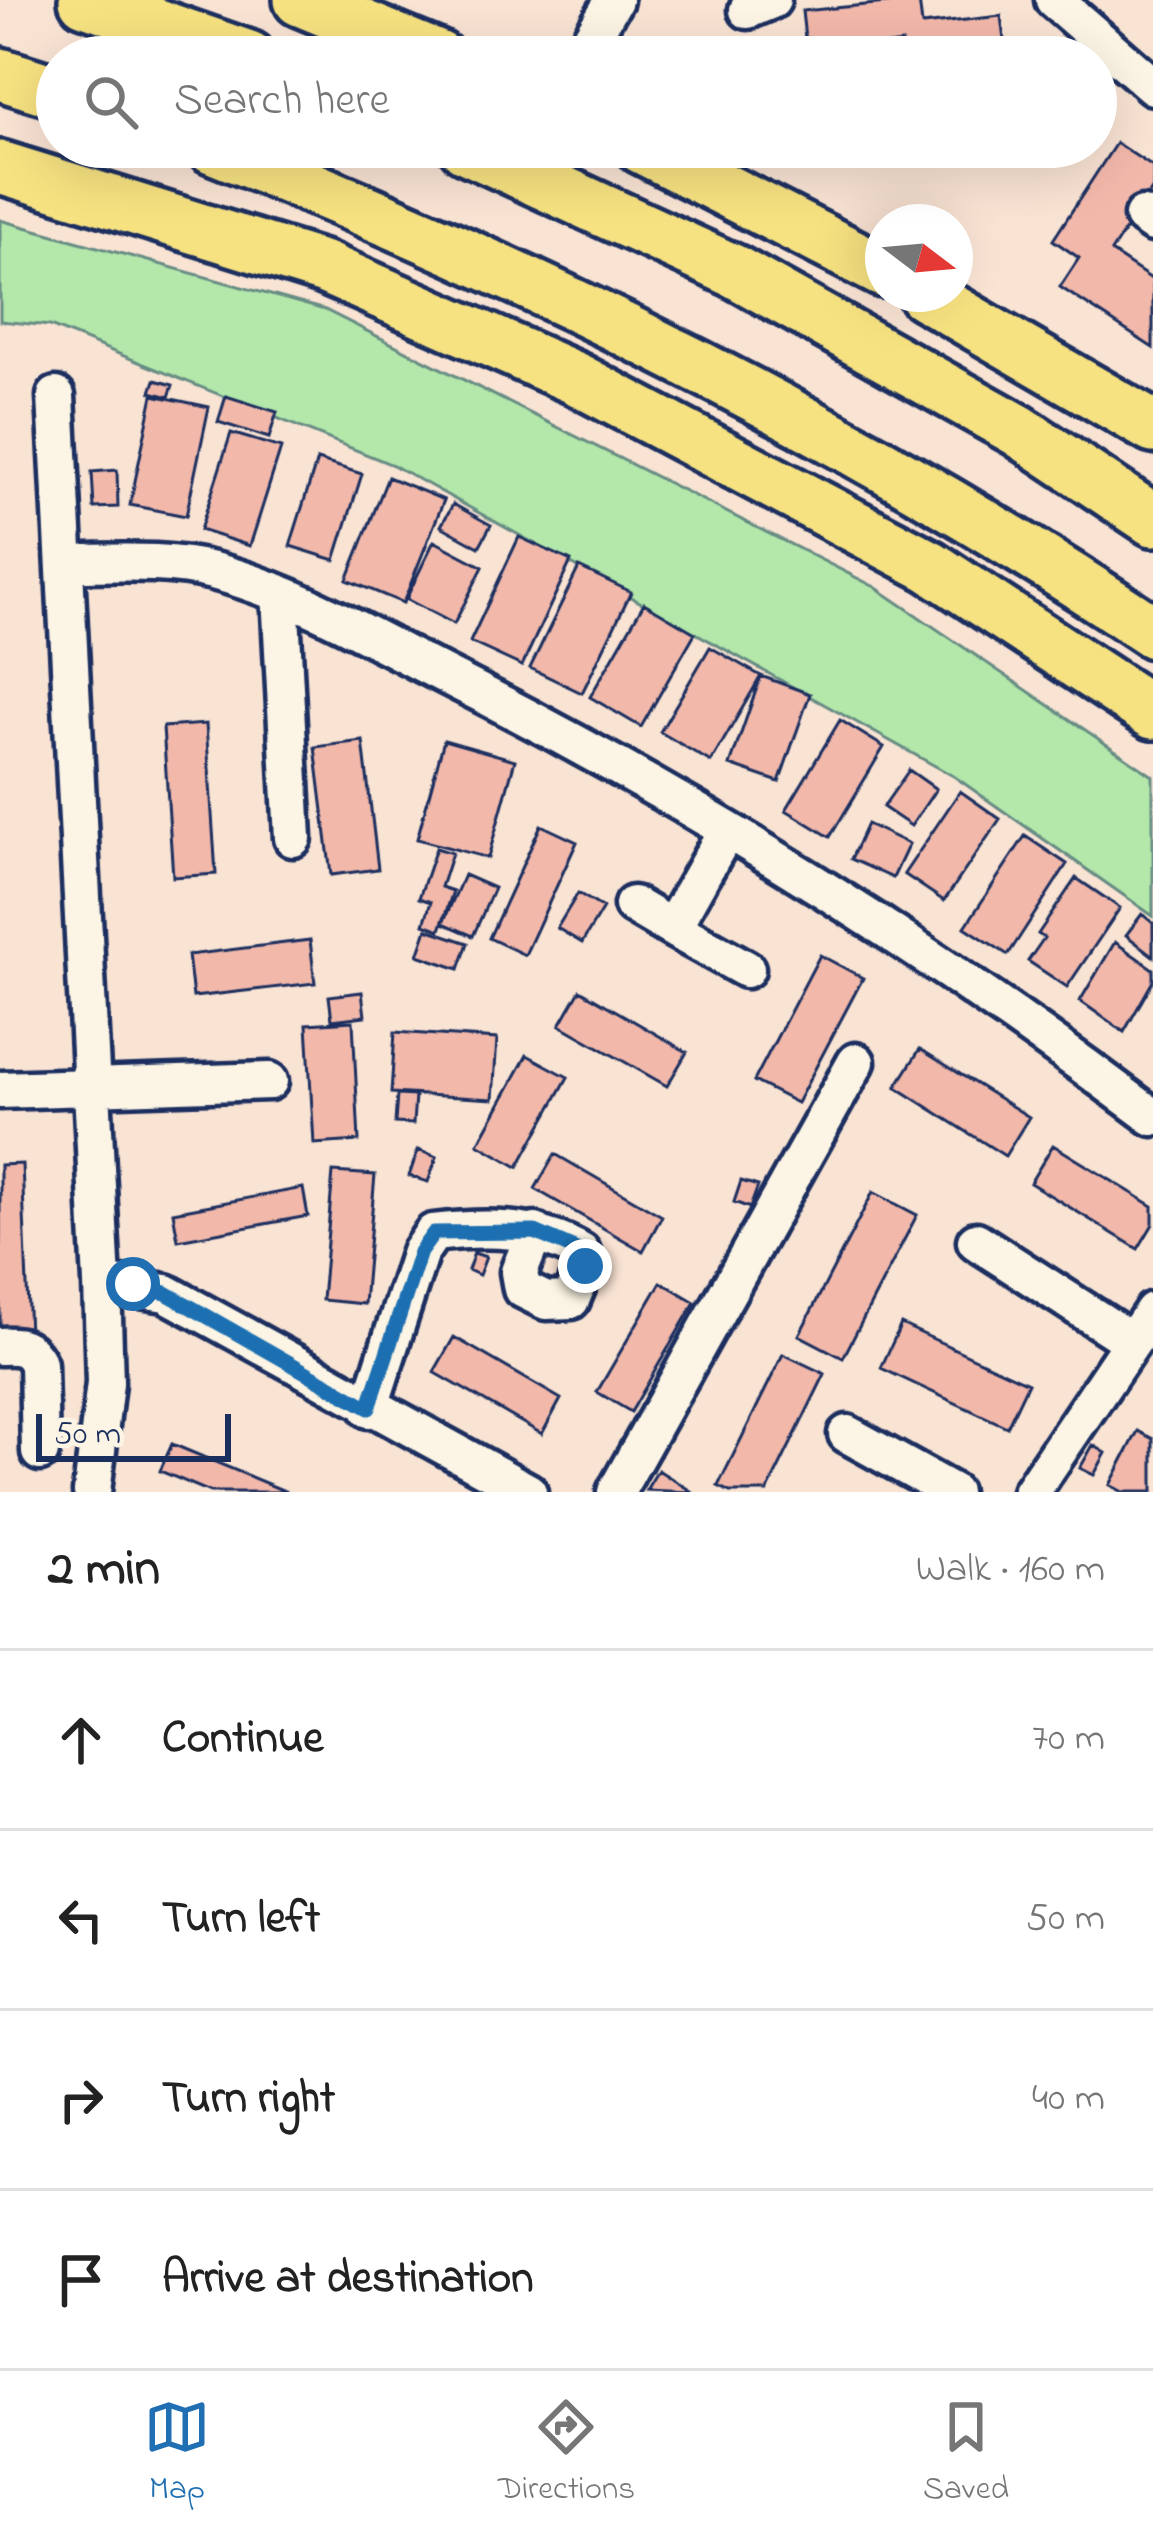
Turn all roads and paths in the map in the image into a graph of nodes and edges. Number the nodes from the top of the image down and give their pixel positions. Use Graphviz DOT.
graph roads {
  1 [pos="85,0"];
  2 [pos="300,0"];
  3 [pos="614,0"];
  4 [pos="1054,0"];
  5 [pos="189,36"];
  6 [pos="387,36"];
  7 [pos="593,36"];
  8 [pos="1095,36"];
  9 [pos="1117,55"];
  10 [pos="0,74"];
  11 [pos="36,85"];
  12 [pos="1153,86"];
  13 [pos="0,167"];
  14 [pos="265,168"];
  15 [pos="511,168"];
  16 [pos="680,168"];
  17 [pos="865,268"];
  18 [pos="913,312"];
  19 [pos="955,312"];
  20 [pos="56,396"];
  21 [pos="1153,428"];
  22 [pos="1018,430"];
  23 [pos="1153,520"];
  24 [pos="68,563"];
  25 [pos="931,566"];
  26 [pos="280,594"];
  27 [pos="1153,632"];
  28 [pos="1153,656"];
  29 [pos="1153,713"];
  30 [pos="727,830"];
  31 [pos="293,838"];
  32 [pos="633,904"];
  33 [pos="672,928"];
  34 [pos="746,970"];
  35 [pos="856,1062"];
  36 [pos="268,1081"];
  37 [pos="94,1089"];
  38 [pos="0,1090"];
  39 [pos="1153,1118"];
  40 [pos="535,1232"];
  41 [pos="976,1241"];
  42 [pos="102,1283"];
  43 [pos="1153,1311"];
  44 [pos="1131,1341"];
  45 [pos="0,1346"];
  46 [pos="369,1408"];
  47 [pos="847,1434"];
  48 [pos="40,1452"];
  49 [pos="92,1492"];
  50 [pos="529,1492"];
  51 [pos="616,1492"];
  52 [pos="952,1492"];
  53 [pos="1031,1492"];
  1 -- 5 [label="highway"];
  2 -- 6 [label="highway"];
  3 -- 7 [label="street"];
  4 -- 8 [label="street"];
  9 -- 12 [label="street"];
  10 -- 11 [label="highway"];
  13 -- 25 [label="highway"];
  14 -- 27 [label="highway"];
  15 -- 22 [label="highway"];
  16 -- 17 [label="highway"];
  18 -- 22 [label="highway"];
  19 -- 21 [label="highway"];
  20 -- 24 [label="street"];
  22 -- 23 [label="highway"];
  24 -- 26 [label="street"];
  24 -- 37 [label="street"];
  25 -- 28 [label="highway"];
  25 -- 29 [label="highway"];
  26 -- 30 [label="street"];
  26 -- 31 [label="street"];
  30 -- 33 [label="street"];
  30 -- 39 [label="street"];
  32 -- 33 [label="street"];
  33 -- 34 [label="street"];
  35 -- 51 [label="street"];
  36 -- 37 [label="street"];
  37 -- 38 [label="street"];
  37 -- 42 [label="street"];
  40 -- 46 [label="street"];
  41 -- 44 [label="street"];
  42 -- 46 [label="street"];
  42 -- 49 [label="street"];
  43 -- 44 [label="street"];
  44 -- 53 [label="street"];
  45 -- 48 [label="street"];
  46 -- 50 [label="street"];
  47 -- 52 [label="street"];
}
